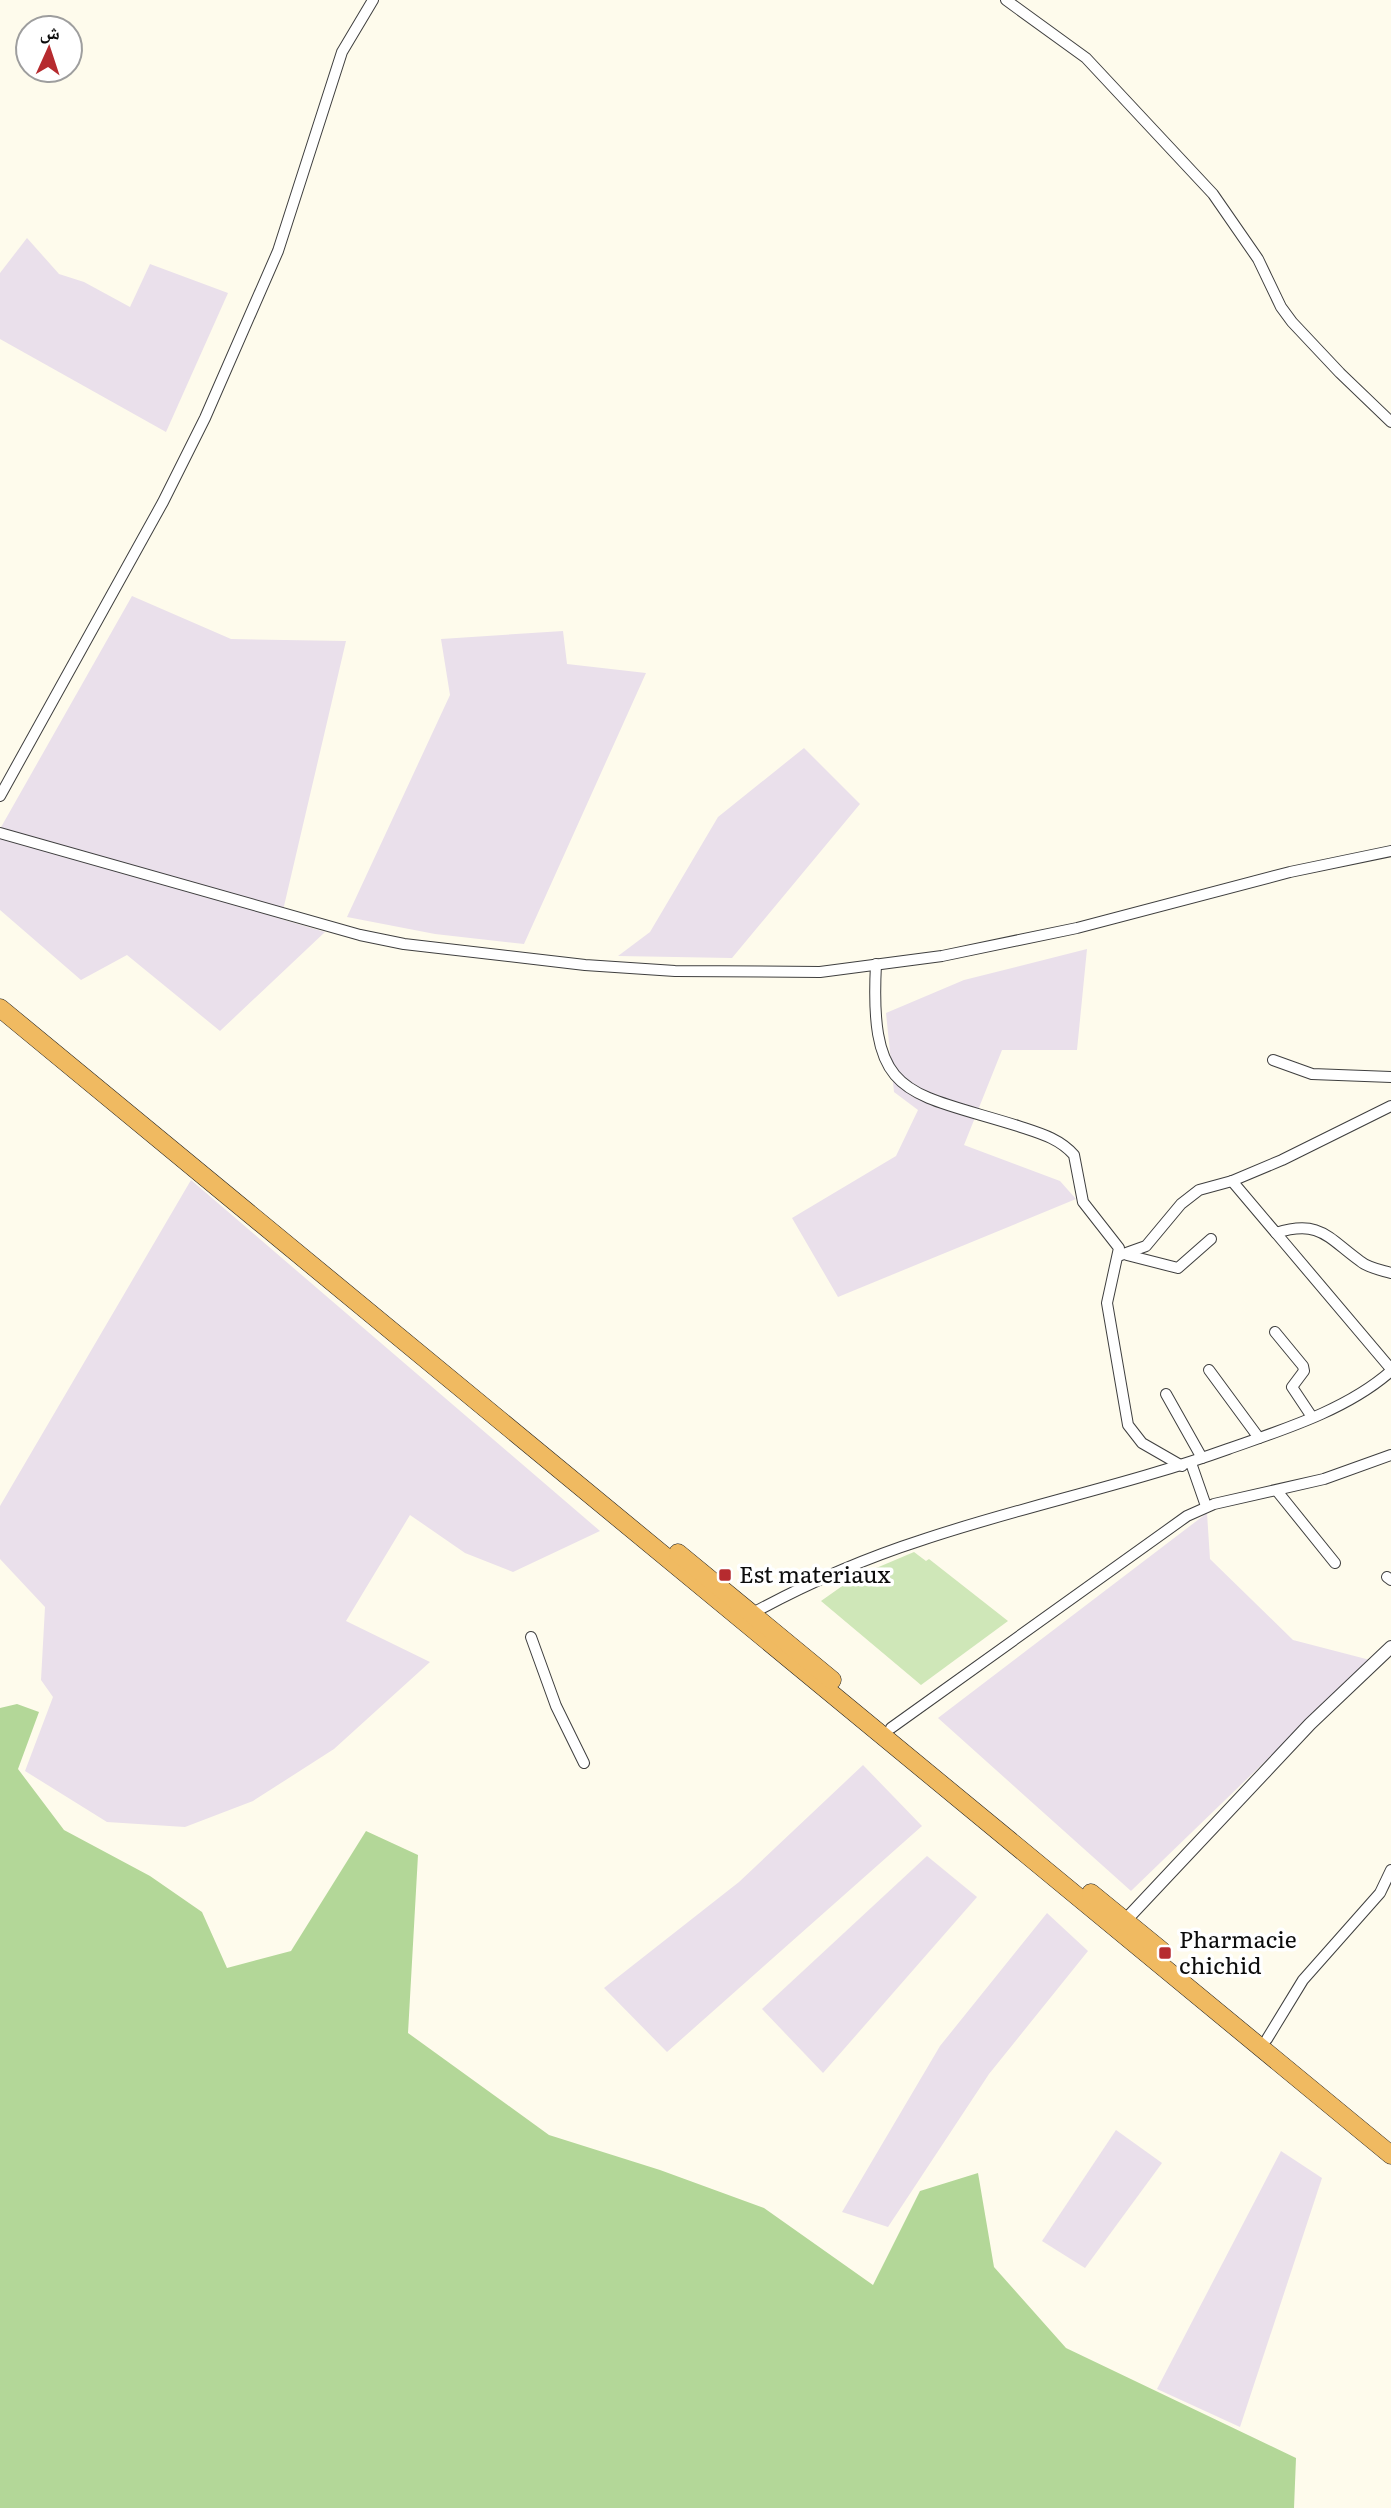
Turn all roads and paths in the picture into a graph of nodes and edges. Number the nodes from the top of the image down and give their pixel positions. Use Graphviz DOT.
graph roads {
  1 [pos="373,0"];
  2 [pos="1006,0"];
  3 [pos="1391,422"];
  4 [pos="0,796"];
  5 [pos="0,834"];
  6 [pos="1391,851"];
  7 [pos="876,964"];
  8 [pos="0,995"];
  9 [pos="0,1008"];
  10 [pos="1273,1060"];
  11 [pos="1391,1077"];
  12 [pos="1391,1106"];
  13 [pos="1232,1181"];
  14 [pos="1276,1233"];
  15 [pos="1212,1239"];
  16 [pos="1123,1256"];
  17 [pos="1391,1273"];
  18 [pos="1275,1332"];
  19 [pos="1209,1370"];
  20 [pos="1391,1371"];
  21 [pos="1166,1395"];
  22 [pos="1312,1417"];
  23 [pos="1259,1438"];
  24 [pos="1391,1455"];
  25 [pos="1202,1458"];
  26 [pos="1186,1465"];
  27 [pos="1277,1491"];
  28 [pos="1206,1506"];
  29 [pos="1335,1563"];
  30 [pos="751,1614"];
  31 [pos="531,1637"];
  32 [pos="1388,1653"];
  33 [pos="891,1728"];
  34 [pos="584,1763"];
  35 [pos="1391,1870"];
  36 [pos="1121,1925"];
  37 [pos="1267,2039"];
  38 [pos="1391,2141"];
  39 [pos="1391,2155"];
  1 -- 4 [label="street"];
  2 -- 3 [label="street"];
  5 -- 7 [label="street"];
  6 -- 7 [label="street"];
  7 -- 16 [label="street"];
  8 -- 30 [label="highway"];
  9 -- 36 [label="highway"];
  10 -- 11 [label="street"];
  12 -- 13 [label="street"];
  13 -- 14 [label="street"];
  13 -- 16 [label="street"];
  14 -- 17 [label="street"];
  14 -- 20 [label="street"];
  15 -- 16 [label="street"];
  16 -- 26 [label="street"];
  18 -- 22 [label="street"];
  19 -- 23 [label="street"];
  20 -- 22 [label="street"];
  21 -- 25 [label="street"];
  22 -- 23 [label="street"];
  23 -- 25 [label="street"];
  24 -- 27 [label="street"];
  25 -- 26 [label="street"];
  26 -- 28 [label="street"];
  26 -- 30 [label="street"];
  27 -- 28 [label="street"];
  27 -- 29 [label="street"];
  28 -- 33 [label="street"];
  30 -- 33 [label="highway"];
  31 -- 34 [label="street"];
  32 -- 36 [label="street"];
  33 -- 36 [label="highway"];
  35 -- 37 [label="street"];
  36 -- 37 [label="highway"];
  36 -- 39 [label="highway"];
  37 -- 38 [label="highway"];
}
